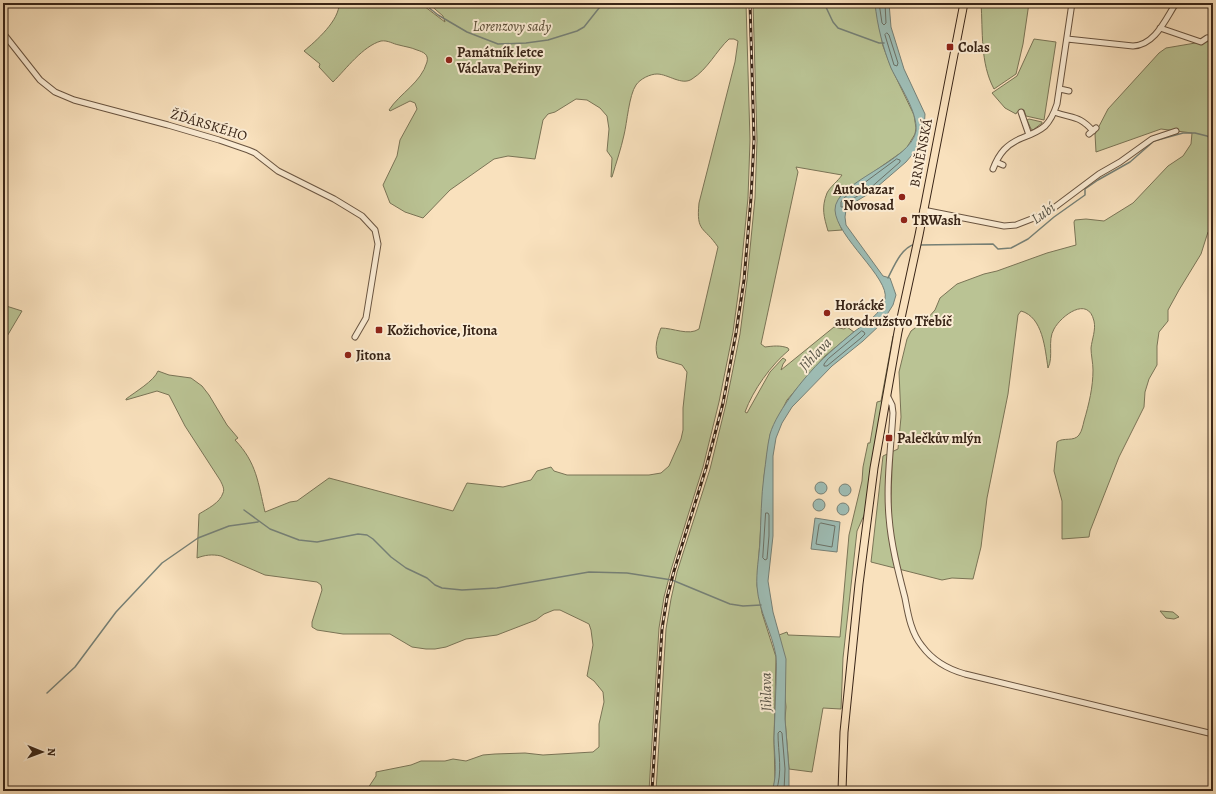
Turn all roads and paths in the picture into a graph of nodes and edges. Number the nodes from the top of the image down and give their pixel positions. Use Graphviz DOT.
graph roads {
  1 [pos="964,3"];
  2 [pos="1072,3"];
  3 [pos="1176,3"];
  4 [pos="1160,28"];
  5 [pos="3,33"];
  6 [pos="1207,38"];
  7 [pos="1067,39"];
  8 [pos="1060,89"];
  9 [pos="1069,91"];
  10 [pos="1021,112"];
  11 [pos="1054,112"];
  12 [pos="1093,131"];
  13 [pos="1176,131"];
  14 [pos="1029,135"];
  15 [pos="996,162"];
  16 [pos="1003,165"];
  17 [pos="993,169"];
  18 [pos="923,210"];
  19 [pos="355,337"];
  20 [pos="887,395"];
  21 [pos="1213,734"];
  22 [pos="842,791"];
  1 -- 18 [label="main road, BRNĚNSKÁ"];
  2 -- 7 [label="street"];
  3 -- 4 [label="street"];
  4 -- 6 [label="street"];
  4 -- 7 [label="street"];
  5 -- 19 [label="street, ŽĎÁRSKÉHO"];
  7 -- 8 [label="street"];
  8 -- 9 [label="street"];
  8 -- 11 [label="street"];
  10 -- 14 [label="street"];
  11 -- 12 [label="street"];
  11 -- 14 [label="street"];
  13 -- 18 [label="street"];
  14 -- 15 [label="street"];
  15 -- 16 [label="street"];
  15 -- 17 [label="street"];
  18 -- 20 [label="main road, BRNĚNSKÁ"];
  20 -- 21 [label="street"];
  20 -- 22 [label="main road, BRNĚNSKÁ"];
}
